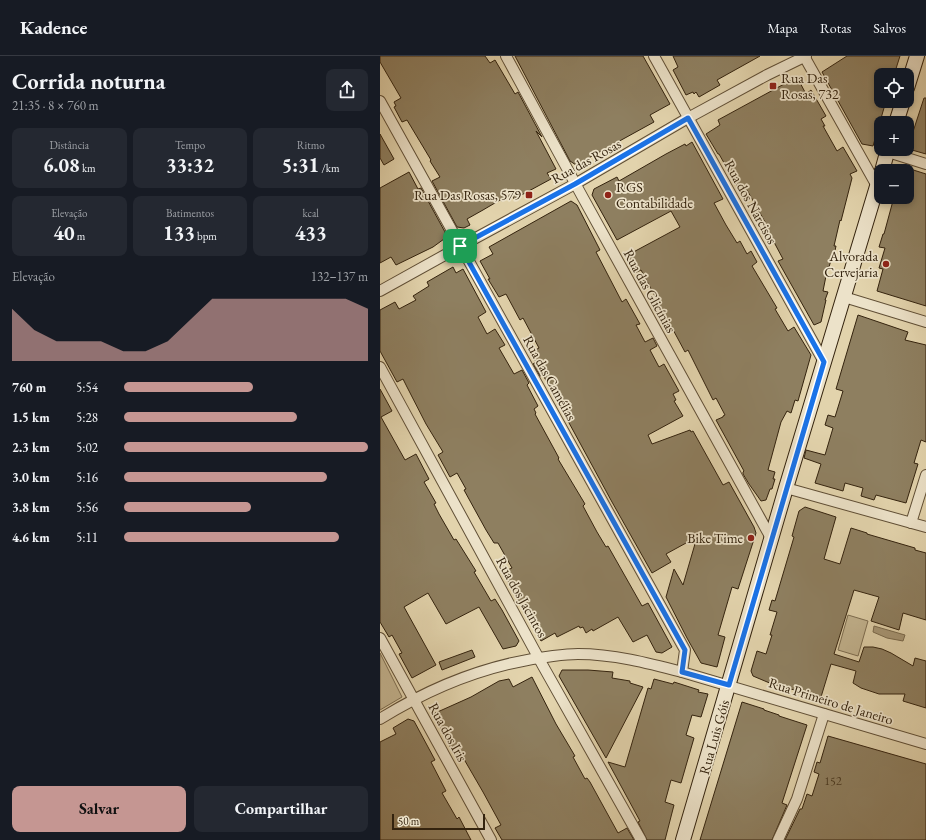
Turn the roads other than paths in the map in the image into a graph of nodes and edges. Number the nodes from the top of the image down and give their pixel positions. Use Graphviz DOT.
graph roads {
  1 [pos="506,56"];
  2 [pos="654,56"];
  3 [pos="805,56"];
  4 [pos="917,56"];
  5 [pos="913,68"];
  6 [pos="380,101"];
  7 [pos="688,118"];
  8 [pos="904,156"];
  9 [pos="926,164"];
  10 [pos="874,167"];
  11 [pos="575,184"];
  12 [pos="874,197"];
  13 [pos="460,246"];
  14 [pos="380,291"];
  15 [pos="844,297"];
  16 [pos="926,322"];
  17 [pos="824,362"];
  18 [pos="380,367"];
  19 [pos="926,475"];
  20 [pos="786,488"];
  21 [pos="911,522"];
  22 [pos="926,527"];
  23 [pos="771,538"];
  24 [pos="380,638"];
  25 [pos="539,658"];
  26 [pos="682,672"];
  27 [pos="729,685"];
  28 [pos="414,699"];
  29 [pos="824,714"];
  30 [pos="380,719"];
  31 [pos="926,744"];
  32 [pos="491,840"];
  33 [pos="642,840"];
  34 [pos="683,840"];
  35 [pos="778,840"];
  1 -- 11 [label="street, Rua das Glicínias"];
  2 -- 7 [label="street, Rua dos Narcisos"];
  3 -- 7 [label="street, Rua das Rosas"];
  3 -- 10 [label="street"];
  4 -- 5 [label="street"];
  6 -- 13 [label="street, Rua das Camélias"];
  7 -- 11 [label="street, Rua das Rosas"];
  7 -- 17 [label="street, Rua dos Narcisos"];
  8 -- 9 [label="street"];
  11 -- 13 [label="street, Rua das Rosas"];
  11 -- 23 [label="street, Rua das Glicínias"];
  12 -- 15 [label="street, Rua Luis Góis"];
  13 -- 14 [label="street, Rua das Rosas"];
  13 -- 26 [label="street, Rua das Camélias"];
  15 -- 16 [label="street"];
  15 -- 17 [label="street, Rua Luis Góis"];
  17 -- 20 [label="street, Rua Luis Góis"];
  18 -- 25 [label="street, Rua dos Jacintos"];
  19 -- 21 [label="street"];
  20 -- 21 [label="street"];
  20 -- 23 [label="street, Rua Luis Góis"];
  21 -- 22 [label="street"];
  23 -- 27 [label="street, Rua Luis Góis"];
  24 -- 28 [label="street, Rua dos Iris"];
  25 -- 26 [label="street, Rua Primeiro de Janeiro"];
  25 -- 28 [label="street, Rua Primeiro de Janeiro"];
  25 -- 33 [label="street, Rua dos Jacintos"];
  26 -- 27 [label="street, Rua Primeiro de Janeiro"];
  27 -- 29 [label="street, Rua Primeiro de Janeiro"];
  27 -- 34 [label="street, Rua Luis Góis"];
  28 -- 30 [label="street, Rua Primeiro de Janeiro"];
  28 -- 32 [label="street, Rua dos Iris"];
  29 -- 31 [label="street, Rua Primeiro de Janeiro"];
  29 -- 35 [label="street"];
}
